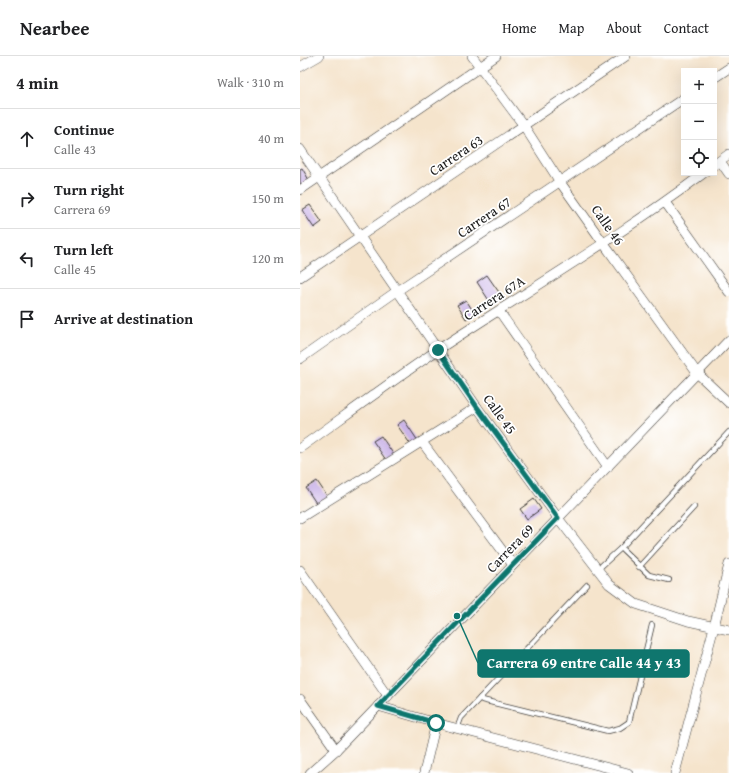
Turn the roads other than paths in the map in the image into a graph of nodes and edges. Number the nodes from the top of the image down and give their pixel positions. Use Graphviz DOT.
graph roads {
  1 [pos="319,56"];
  2 [pos="472,56"];
  3 [pos="496,56"];
  4 [pos="626,56"];
  5 [pos="300,67"];
  6 [pos="480,67"];
  7 [pos="729,68"];
  8 [pos="717,76"];
  9 [pos="681,100"];
  10 [pos="524,126"];
  11 [pos="300,149"];
  12 [pos="729,154"];
  13 [pos="717,163"];
  14 [pos="729,174"];
  15 [pos="700,176"];
  16 [pos="319,177"];
  17 [pos="560,182"];
  18 [pos="300,190"];
  19 [pos="665,202"];
  20 [pos="360,236"];
  21 [pos="604,244"];
  22 [pos="300,277"];
  23 [pos="398,291"];
  24 [pos="729,292"];
  25 [pos="499,311"];
  26 [pos="729,340"];
  27 [pos="438,350"];
  28 [pos="300,360"];
  29 [pos="697,373"];
  30 [pos="729,403"];
  31 [pos="477,407"];
  32 [pos="729,432"];
  33 [pos="422,442"];
  34 [pos="300,448"];
  35 [pos="608,467"];
  36 [pos="694,507"];
  37 [pos="300,518"];
  38 [pos="558,518"];
  39 [pos="621,548"];
  40 [pos="729,564"];
  41 [pos="513,565"];
  42 [pos="639,567"];
  43 [pos="598,569"];
  44 [pos="300,570"];
  45 [pos="669,580"];
  46 [pos="587,585"];
  47 [pos="652,625"];
  48 [pos="714,626"];
  49 [pos="729,630"];
  50 [pos="388,696"];
  51 [pos="480,698"];
  52 [pos="300,699"];
  53 [pos="378,706"];
  54 [pos="436,723"];
  55 [pos="457,729"];
  56 [pos="336,750"];
  57 [pos="310,773"];
  58 [pos="424,773"];
  59 [pos="628,773"];
  60 [pos="675,773"];
  1 -- 5 [label="street"];
  2 -- 6 [label="street, Calle 46"];
  3 -- 6 [label="street"];
  4 -- 10 [label="street, Carrera 63"];
  6 -- 10 [label="street, Calle 46"];
  6 -- 16 [label="street"];
  7 -- 8 [label="street"];
  9 -- 17 [label="street, Carrera 67"];
  10 -- 17 [label="street, Calle 46"];
  10 -- 20 [label="street, Carrera 63"];
  11 -- 16 [label="street, Calle 45"];
  12 -- 13 [label="street"];
  13 -- 14 [label="street"];
  15 -- 19 [label="street, Carrera 67A"];
  16 -- 18 [label="street"];
  16 -- 20 [label="street, Calle 45"];
  17 -- 21 [label="street, Calle 46"];
  17 -- 23 [label="street, Carrera 67"];
  19 -- 21 [label="street, Carrera 67A"];
  19 -- 24 [label="street"];
  20 -- 22 [label="street, Carrera 63"];
  20 -- 23 [label="street, Calle 45"];
  21 -- 25 [label="street, Carrera 67A"];
  21 -- 29 [label="street, Calle 46"];
  23 -- 27 [label="street, Calle 45"];
  23 -- 28 [label="street, Carrera 67"];
  25 -- 27 [label="street, Carrera 67A"];
  25 -- 35 [label="street"];
  26 -- 29 [label="street, Carrera 69"];
  27 -- 31 [label="street, Calle 45"];
  27 -- 34 [label="street, Carrera 67A"];
  29 -- 30 [label="street, Calle 46"];
  29 -- 35 [label="street, Carrera 69"];
  31 -- 33 [label="street"];
  31 -- 38 [label="street, Calle 45"];
  32 -- 39 [label="lane"];
  33 -- 37 [label="street"];
  33 -- 41 [label="street"];
  35 -- 38 [label="street, Carrera 69"];
  36 -- 42 [label="lane"];
  38 -- 41 [label="street, Carrera 69"];
  38 -- 43 [label="street, Calle 45"];
  39 -- 42 [label="lane"];
  39 -- 43 [label="lane"];
  40 -- 48 [label="street"];
  41 -- 50 [label="street, Carrera 69"];
  42 -- 45 [label="lane"];
  43 -- 48 [label="street, Calle 45"];
  44 -- 50 [label="street"];
  46 -- 51 [label="lane"];
  47 -- 51 [label="lane"];
  48 -- 49 [label="street, Calle 45"];
  48 -- 60 [label="street"];
  50 -- 53 [label="street, Carrera 69"];
  51 -- 55 [label="lane"];
  52 -- 56 [label="street"];
  53 -- 54 [label="street"];
  53 -- 56 [label="street, Carrera 69"];
  54 -- 55 [label="street"];
  54 -- 58 [label="street"];
  55 -- 59 [label="street"];
  56 -- 57 [label="street, Carrera 69"];
}
